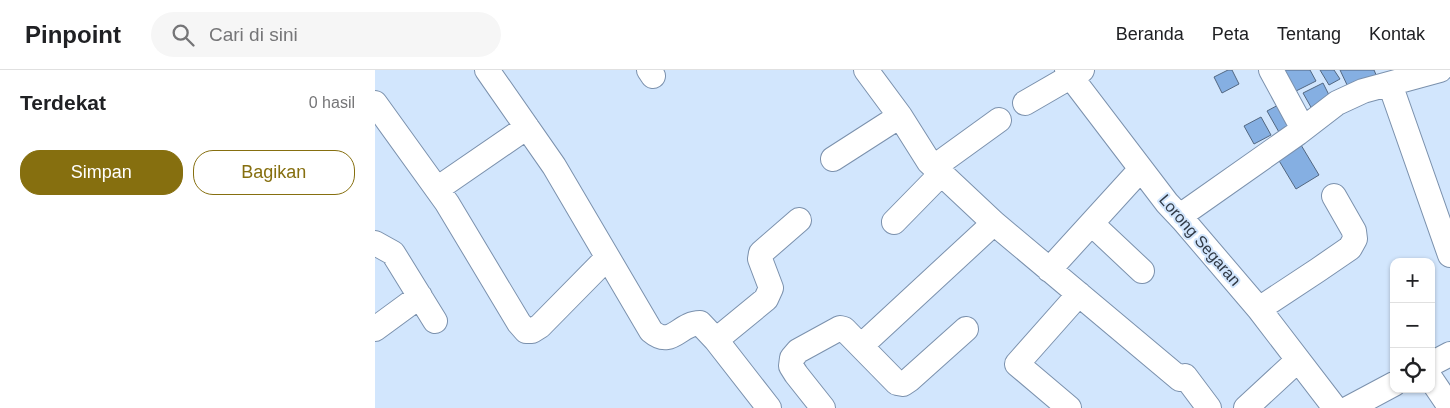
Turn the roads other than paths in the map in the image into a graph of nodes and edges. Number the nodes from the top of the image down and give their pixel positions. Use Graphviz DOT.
graph roads {
  1 [pos="487,70"];
  2 [pos="866,70"];
  3 [pos="1271,70"];
  4 [pos="1440,70"];
  5 [pos="1074,72"];
  6 [pos="1390,84"];
  7 [pos="375,103"];
  8 [pos="1025,103"];
  9 [pos="900,116"];
  10 [pos="999,120"];
  11 [pos="527,127"];
  12 [pos="1303,129"];
  13 [pos="833,159"];
  14 [pos="1141,169"];
  15 [pos="938,170"];
  16 [pos="437,189"];
  17 [pos="1334,196"];
  18 [pos="1180,216"];
  19 [pos="799,220"];
  20 [pos="894,222"];
  21 [pos="993,223"];
  22 [pos="1091,224"];
  23 [pos="375,242"];
  24 [pos="1450,255"];
  25 [pos="607,258"];
  26 [pos="1049,270"];
  27 [pos="1142,270"];
  28 [pos="1079,294"];
  29 [pos="420,296"];
  30 [pos="1259,309"];
  31 [pos="435,321"];
  32 [pos="375,329"];
  33 [pos="966,329"];
  34 [pos="716,340"];
  35 [pos="861,346"];
  36 [pos="1450,354"];
  37 [pos="1298,360"];
  38 [pos="1435,362"];
  39 [pos="1435,384"];
  40 [pos="1390,386"];
  41 [pos="813,404"];
  42 [pos="1450,407"];
  43 [pos="769,408"];
  44 [pos="1069,408"];
  45 [pos="1209,408"];
  46 [pos="1246,408"];
  47 [pos="1335,408"];
  48 [pos="1349,408"];
  1 -- 11 [label="street"];
  2 -- 9 [label="street"];
  3 -- 12 [label="street"];
  4 -- 6 [label="street"];
  5 -- 8 [label="street"];
  5 -- 14 [label="street, Lorong Segaran"];
  6 -- 12 [label="street"];
  6 -- 24 [label="street"];
  7 -- 16 [label="street"];
  9 -- 13 [label="street"];
  9 -- 15 [label="street"];
  10 -- 15 [label="street"];
  11 -- 16 [label="street"];
  11 -- 25 [label="street"];
  12 -- 18 [label="street"];
  14 -- 18 [label="street, Lorong Segaran"];
  14 -- 22 [label="street"];
  15 -- 20 [label="street"];
  15 -- 21 [label="street"];
  16 -- 25 [label="street"];
  17 -- 30 [label="street"];
  18 -- 30 [label="street, Lorong Segaran"];
  19 -- 34 [label="street"];
  21 -- 26 [label="street"];
  21 -- 35 [label="street"];
  22 -- 26 [label="street"];
  22 -- 27 [label="street"];
  23 -- 29 [label="street"];
  25 -- 34 [label="street"];
  26 -- 28 [label="street"];
  28 -- 44 [label="street"];
  28 -- 45 [label="street"];
  29 -- 31 [label="street"];
  29 -- 32 [label="street"];
  30 -- 37 [label="street, Lorong Segaran"];
  33 -- 35 [label="street"];
  34 -- 43 [label="street"];
  35 -- 41 [label="street"];
  36 -- 38 [label="street"];
  37 -- 46 [label="street"];
  37 -- 47 [label="street, Lorong Segaran"];
  39 -- 42 [label="street"];
  40 -- 48 [label="street"];
}
